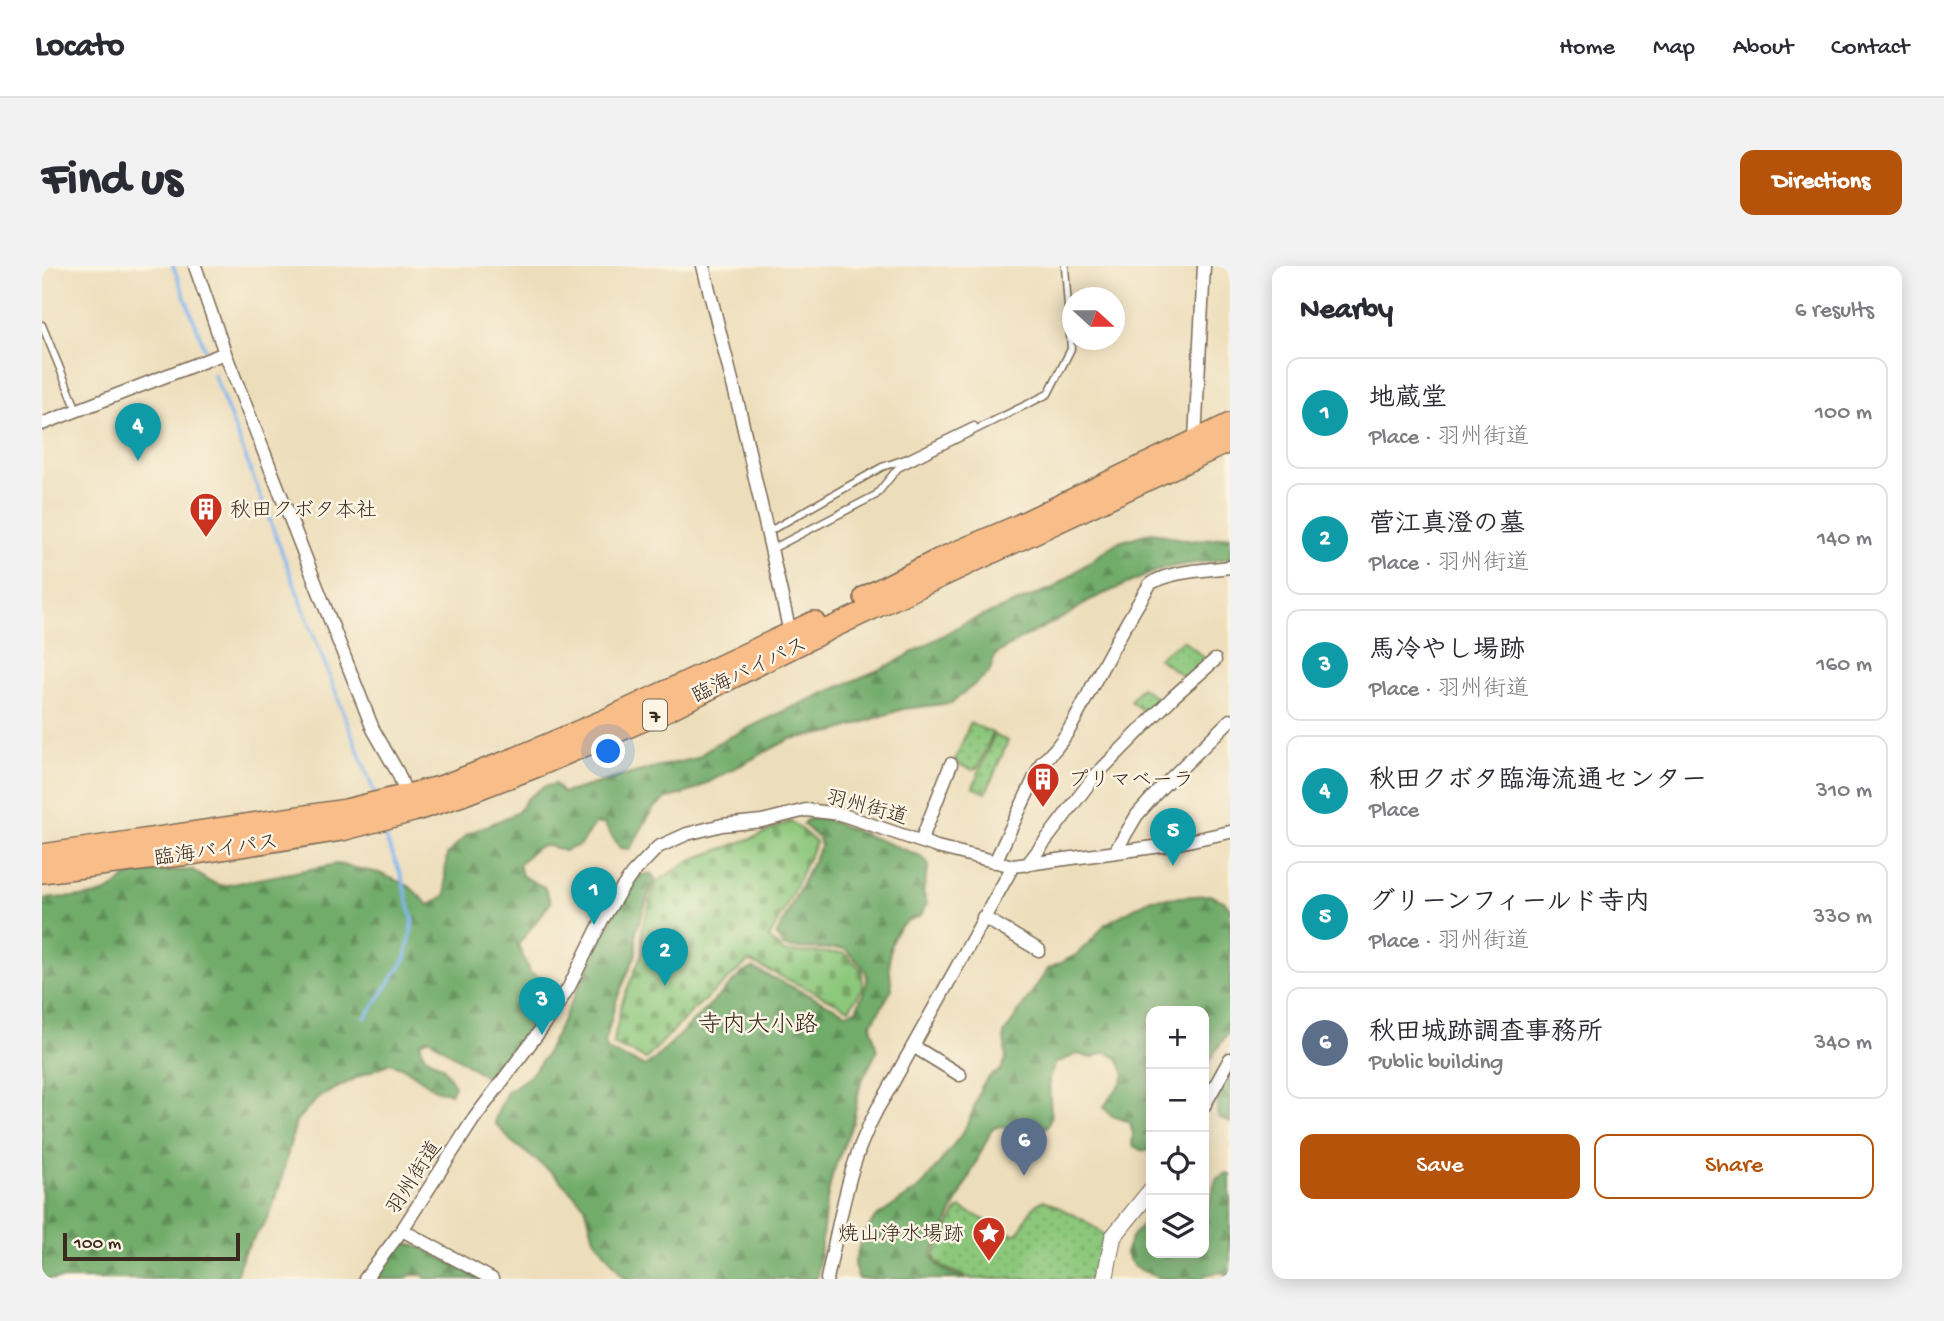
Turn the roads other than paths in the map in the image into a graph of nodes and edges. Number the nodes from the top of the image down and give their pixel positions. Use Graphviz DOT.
graph roads {
  1 [pos="195,266"];
  2 [pos="704,266"];
  3 [pos="1063,266"];
  4 [pos="1204,266"];
  5 [pos="42,325"];
  6 [pos="225,353"];
  7 [pos="77,410"];
  8 [pos="42,424"];
  9 [pos="1230,424"];
  10 [pos="1195,439"];
  11 [pos="1230,441"];
  12 [pos="768,532"];
  13 [pos="772,550"];
  14 [pos="1230,567"];
  15 [pos="792,640"];
  16 [pos="1215,660"];
  17 [pos="1230,720"];
  18 [pos="951,765"];
  19 [pos="410,803"];
  20 [pos="1230,832"];
  21 [pos="921,841"];
  22 [pos="1115,852"];
  23 [pos="42,855"];
  24 [pos="996,862"];
  25 [pos="1027,864"];
  26 [pos="1013,866"];
  27 [pos="42,872"];
  28 [pos="983,917"];
  29 [pos="1040,950"];
  30 [pos="913,1046"];
  31 [pos="1230,1059"];
  32 [pos="960,1075"];
  33 [pos="1209,1097"];
  34 [pos="1147,1195"];
  35 [pos="401,1230"];
  36 [pos="365,1279"];
  37 [pos="492,1279"];
  38 [pos="827,1279"];
  39 [pos="1105,1279"];
  1 -- 6 [label="street"];
  2 -- 12 [label="street"];
  3 -- 12 [label="lane"];
  3 -- 13 [label="lane"];
  4 -- 10 [label="street"];
  5 -- 7 [label="lane"];
  6 -- 7 [label="street"];
  6 -- 19 [label="street"];
  7 -- 8 [label="street"];
  9 -- 10 [label="highway, 臨海バイパス / 7"];
  10 -- 15 [label="highway, 臨海バイパス / 7"];
  11 -- 15 [label="highway, 臨海バイパス / 7"];
  12 -- 13 [label="street"];
  13 -- 15 [label="street"];
  14 -- 24 [label="street"];
  15 -- 19 [label="highway, 臨海バイパス / 7"];
  16 -- 25 [label="street"];
  17 -- 22 [label="street"];
  18 -- 21 [label="street"];
  19 -- 23 [label="highway, 臨海バイパス / 7"];
  19 -- 27 [label="highway, 臨海バイパス / 7"];
  20 -- 22 [label="street, 羽州街道"];
  21 -- 24 [label="street, 羽州街道"];
  21 -- 35 [label="street, 羽州街道"];
  22 -- 25 [label="street, 羽州街道"];
  24 -- 26 [label="street, 羽州街道"];
  25 -- 26 [label="street, 羽州街道"];
  26 -- 28 [label="street"];
  28 -- 29 [label="street"];
  28 -- 30 [label="street"];
  30 -- 32 [label="street"];
  30 -- 38 [label="street"];
  31 -- 33 [label="street"];
  34 -- 39 [label="street"];
  35 -- 36 [label="street, 羽州街道"];
  35 -- 37 [label="street"];
}
